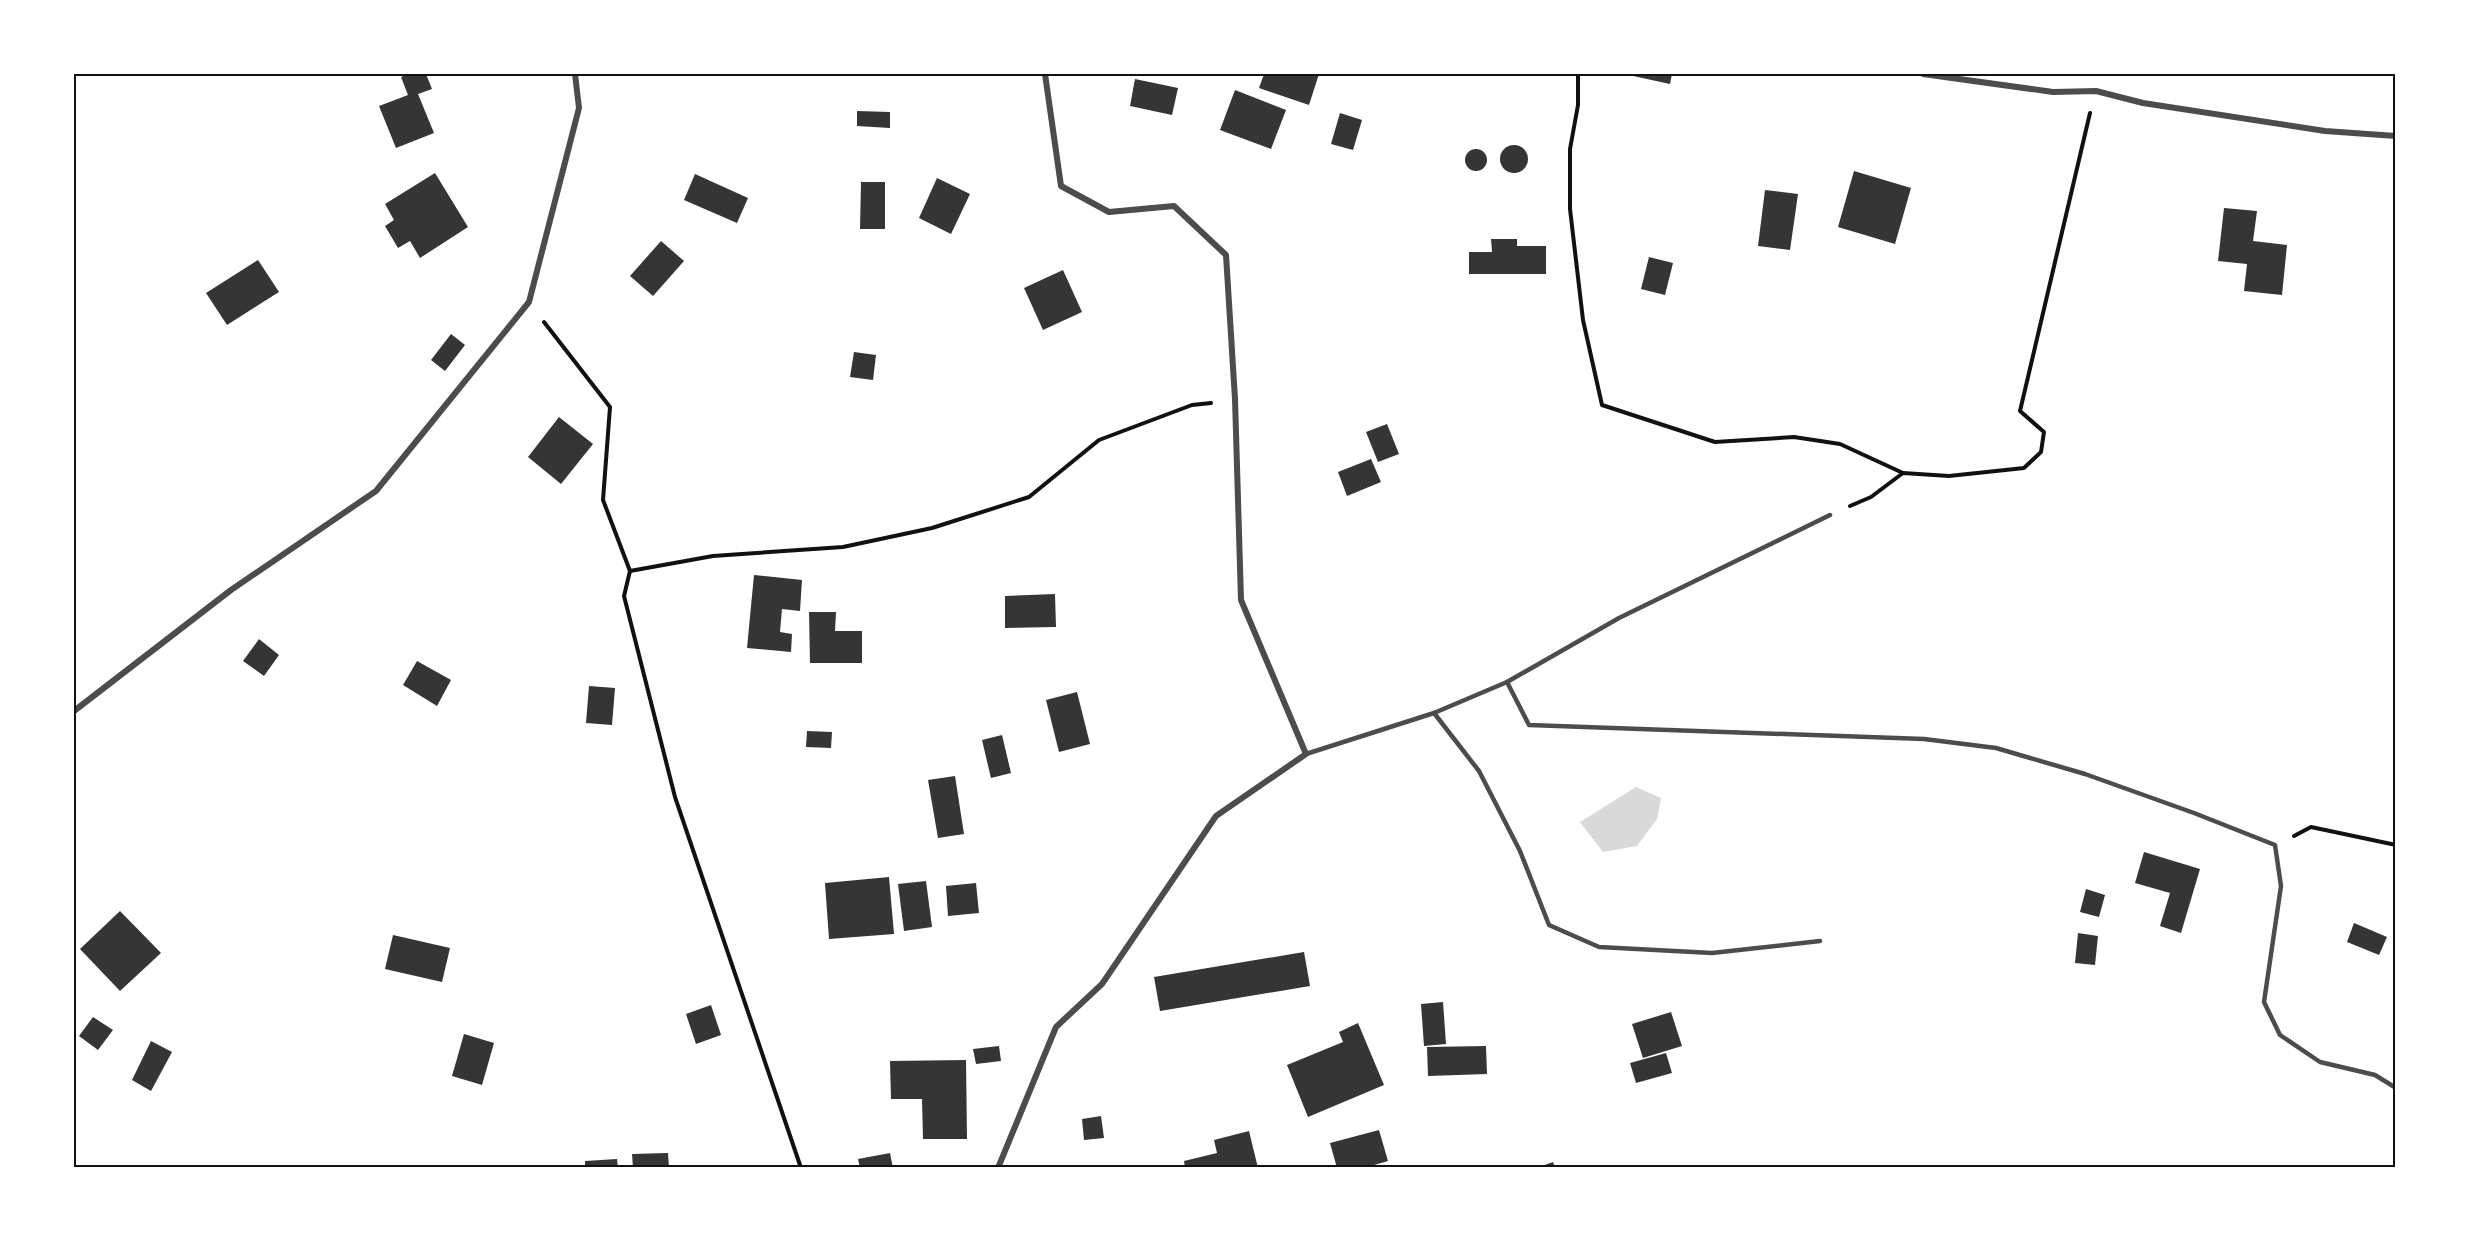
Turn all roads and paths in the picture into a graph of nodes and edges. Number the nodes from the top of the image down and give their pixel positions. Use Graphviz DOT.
graph roads {
  1 [pos="575,74"];
  2 [pos="1046,74"];
  3 [pos="1578,74"];
  4 [pos="1923,74"];
  5 [pos="2096,91"];
  6 [pos="2396,136"];
  7 [pos="529,302"];
  8 [pos="1235,399"];
  9 [pos="1903,473"];
  10 [pos="1830,515"];
  11 [pos="630,570"];
  12 [pos="1507,682"];
  13 [pos="74,711"];
  14 [pos="1434,713"];
  15 [pos="1306,754"];
  16 [pos="2275,845"];
  17 [pos="2396,845"];
  18 [pos="1820,941"];
  19 [pos="2396,1088"];
  20 [pos="801,1167"];
  21 [pos="998,1167"];
  1 -- 7 [label="street"];
  2 -- 8 [label="street"];
  3 -- 9 [label="path"];
  4 -- 5 [label="street"];
  5 -- 6 [label="street"];
  5 -- 9 [label="path"];
  7 -- 11 [label="path"];
  7 -- 13 [label="street"];
  8 -- 11 [label="path"];
  8 -- 15 [label="street"];
  9 -- 10 [label="path"];
  10 -- 12 [label="lane"];
  11 -- 20 [label="path"];
  12 -- 14 [label="lane"];
  12 -- 16 [label="lane"];
  14 -- 15 [label="lane"];
  14 -- 18 [label="lane"];
  15 -- 21 [label="street"];
  16 -- 17 [label="path"];
  16 -- 19 [label="lane"];
}
